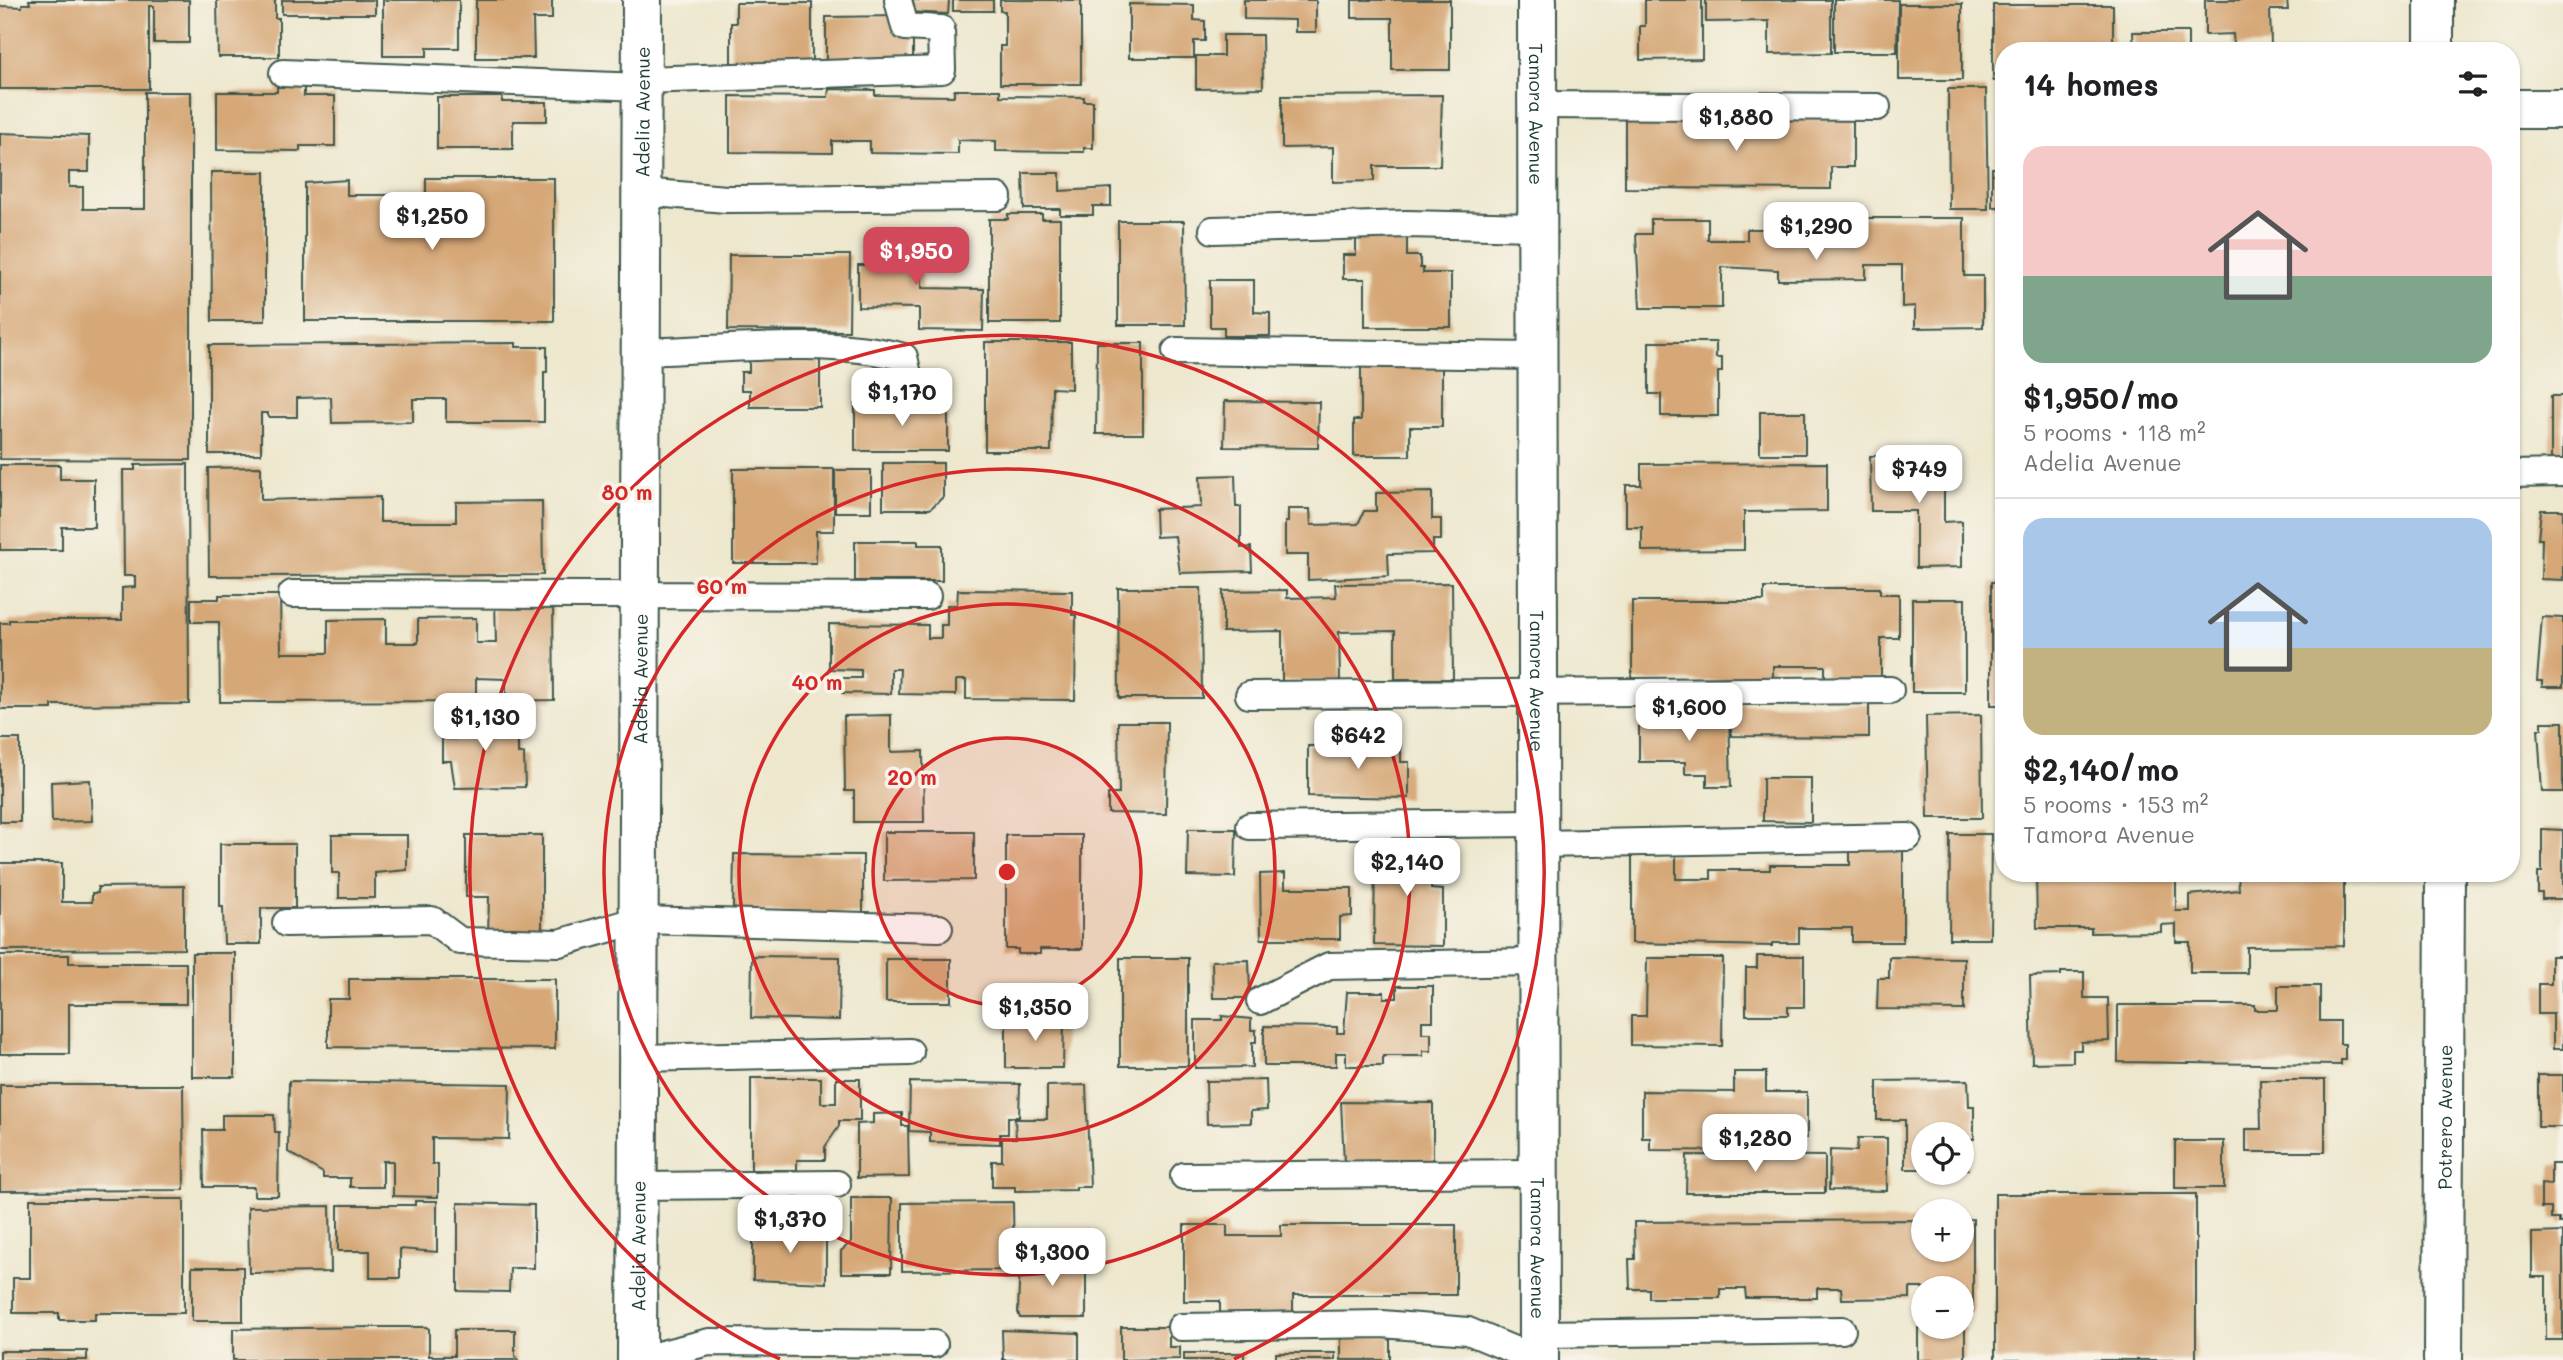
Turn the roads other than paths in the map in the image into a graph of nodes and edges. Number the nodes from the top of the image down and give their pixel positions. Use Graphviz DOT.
graph roads {
  1 [pos="642,0"];
  2 [pos="898,0"];
  3 [pos="1537,0"];
  4 [pos="2434,0"];
  5 [pos="2434,42"];
  6 [pos="283,73"];
  7 [pos="642,83"];
  8 [pos="1537,104"];
  9 [pos="1877,107"];
  10 [pos="2520,109"];
  11 [pos="2563,109"];
  12 [pos="642,192"];
  13 [pos="998,197"];
  14 [pos="1538,227"];
  15 [pos="1213,230"];
  16 [pos="1176,351"];
  17 [pos="641,352"];
  18 [pos="1538,356"];
  19 [pos="910,383"];
  20 [pos="2563,473"];
  21 [pos="2520,474"];
  22 [pos="640,593"];
  23 [pos="292,594"];
  24 [pos="927,597"];
  25 [pos="1890,690"];
  26 [pos="1249,695"];
  27 [pos="1538,695"];
  28 [pos="1250,827"];
  29 [pos="1539,834"];
  30 [pos="1908,837"];
  31 [pos="2445,882"];
  32 [pos="639,919"];
  33 [pos="286,923"];
  34 [pos="939,928"];
  35 [pos="1539,962"];
  36 [pos="1261,1001"];
  37 [pos="910,1052"];
  38 [pos="639,1058"];
  39 [pos="1539,1172"];
  40 [pos="1184,1176"];
  41 [pos="837,1184"];
  42 [pos="638,1186"];
  43 [pos="1181,1327"];
  44 [pos="1842,1330"];
  45 [pos="934,1344"];
  46 [pos="1538,1351"];
  47 [pos="638,1360"];
  48 [pos="2443,1360"];
  1 -- 7 [label="street, Adelia Avenue"];
  2 -- 7 [label="lane"];
  3 -- 8 [label="street, Tamora Avenue"];
  4 -- 5 [label="street"];
  6 -- 7 [label="lane"];
  7 -- 12 [label="street, Adelia Avenue"];
  8 -- 9 [label="lane"];
  8 -- 14 [label="street, Tamora Avenue"];
  10 -- 11 [label="street"];
  12 -- 13 [label="lane"];
  12 -- 17 [label="street, Adelia Avenue"];
  14 -- 15 [label="lane"];
  14 -- 18 [label="street, Tamora Avenue"];
  16 -- 18 [label="lane"];
  17 -- 19 [label="lane"];
  17 -- 22 [label="street, Adelia Avenue"];
  18 -- 27 [label="street, Tamora Avenue"];
  20 -- 21 [label="lane"];
  22 -- 23 [label="lane"];
  22 -- 24 [label="lane"];
  22 -- 32 [label="street, Adelia Avenue"];
  25 -- 27 [label="lane"];
  26 -- 27 [label="lane"];
  27 -- 29 [label="street, Tamora Avenue"];
  28 -- 29 [label="lane"];
  29 -- 30 [label="lane"];
  29 -- 35 [label="street, Tamora Avenue"];
  31 -- 48 [label="street, Potrero Avenue"];
  32 -- 33 [label="lane"];
  32 -- 34 [label="lane"];
  32 -- 38 [label="street, Adelia Avenue"];
  35 -- 36 [label="lane"];
  35 -- 39 [label="street, Tamora Avenue"];
  37 -- 38 [label="lane"];
  38 -- 42 [label="street, Adelia Avenue"];
  39 -- 40 [label="lane"];
  39 -- 46 [label="street, Tamora Avenue"];
  41 -- 42 [label="lane"];
  42 -- 47 [label="street, Adelia Avenue"];
  43 -- 46 [label="lane"];
  44 -- 46 [label="lane"];
  45 -- 47 [label="lane"];
}
